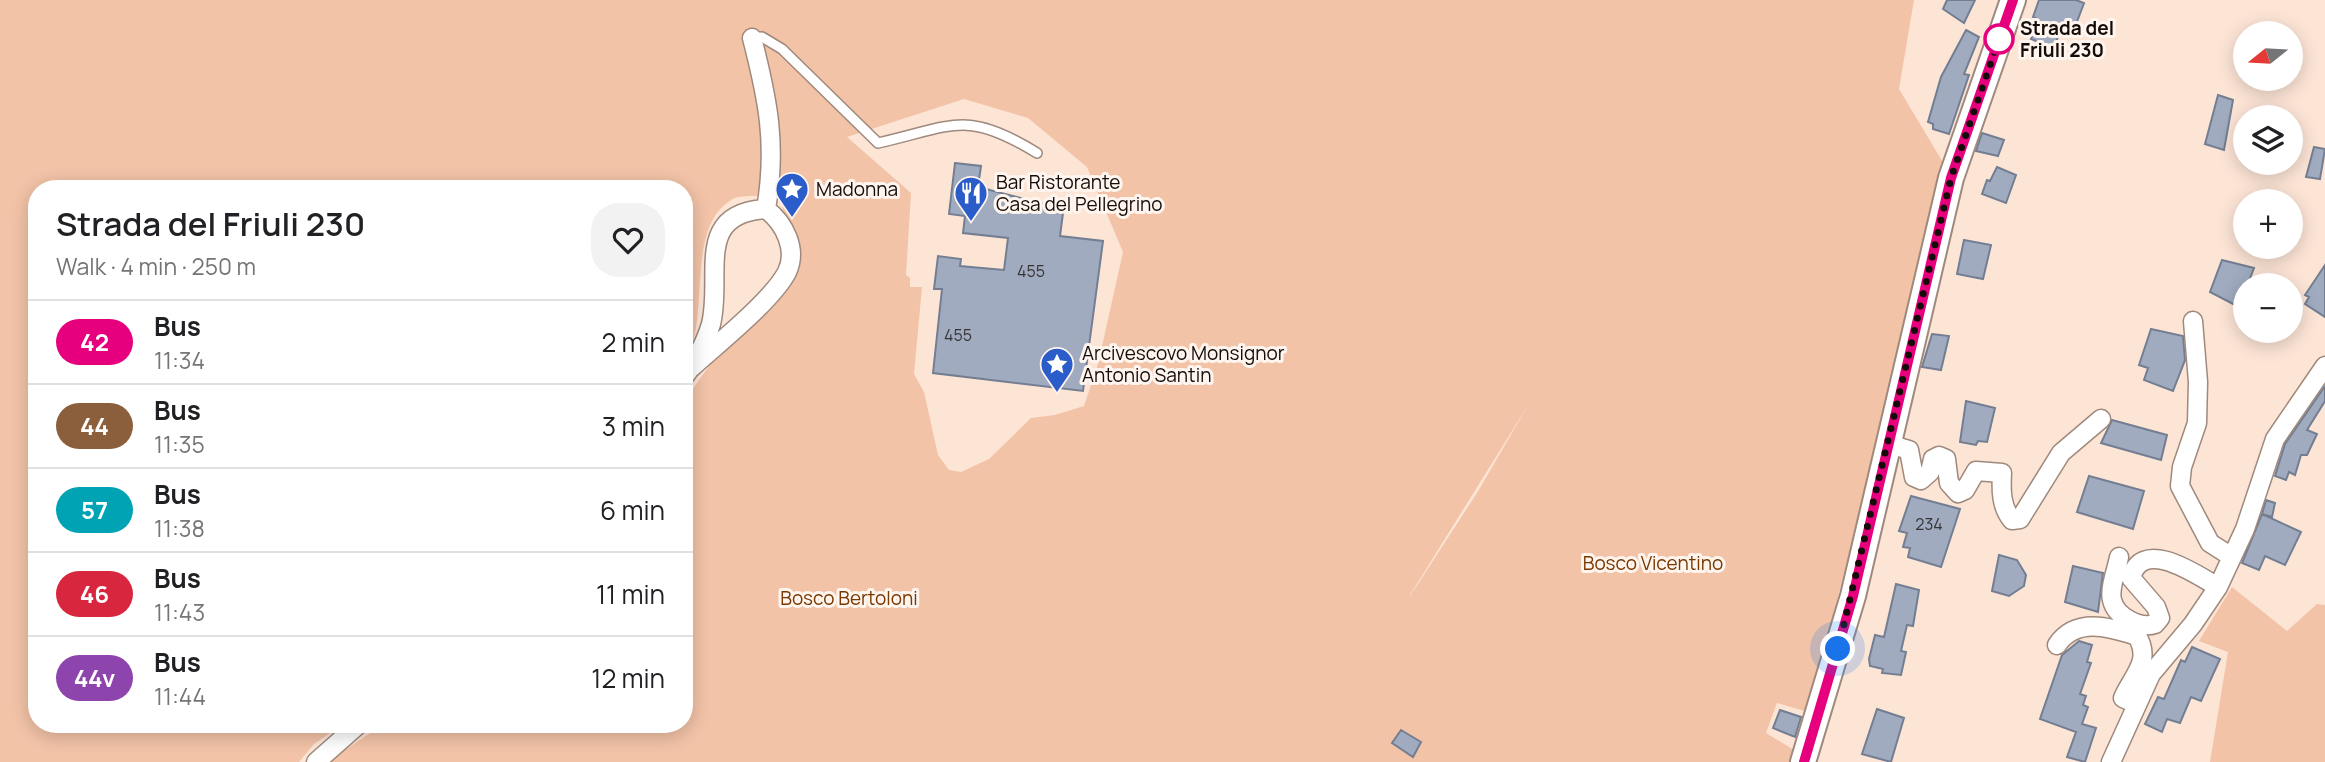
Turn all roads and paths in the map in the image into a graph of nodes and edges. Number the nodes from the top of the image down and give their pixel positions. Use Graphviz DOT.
graph roads {
  1 [pos="2013,0"];
  2 [pos="752,38"];
  3 [pos="1037,153"];
  4 [pos="766,209"];
  5 [pos="2193,321"];
  6 [pos="693,360"];
  7 [pos="2325,366"];
  8 [pos="693,367"];
  9 [pos="2101,419"];
  10 [pos="1889,444"];
  11 [pos="2232,556"];
  12 [pos="2119,557"];
  13 [pos="2218,587"];
  14 [pos="2057,645"];
  15 [pos="2136,704"];
  16 [pos="349,733"];
  17 [pos="316,762"];
  18 [pos="1804,762"];
  19 [pos="2110,762"];
  1 -- 10 [label="main road"];
  2 -- 3 [label="lane"];
  2 -- 4 [label="street"];
  4 -- 6 [label="street"];
  4 -- 8 [label="street"];
  5 -- 11 [label="street"];
  7 -- 11 [label="street"];
  9 -- 10 [label="street"];
  10 -- 18 [label="main road"];
  11 -- 13 [label="street"];
  12 -- 13 [label="street"];
  13 -- 15 [label="street"];
  14 -- 15 [label="street"];
  15 -- 19 [label="street"];
  16 -- 17 [label="street"];
}
